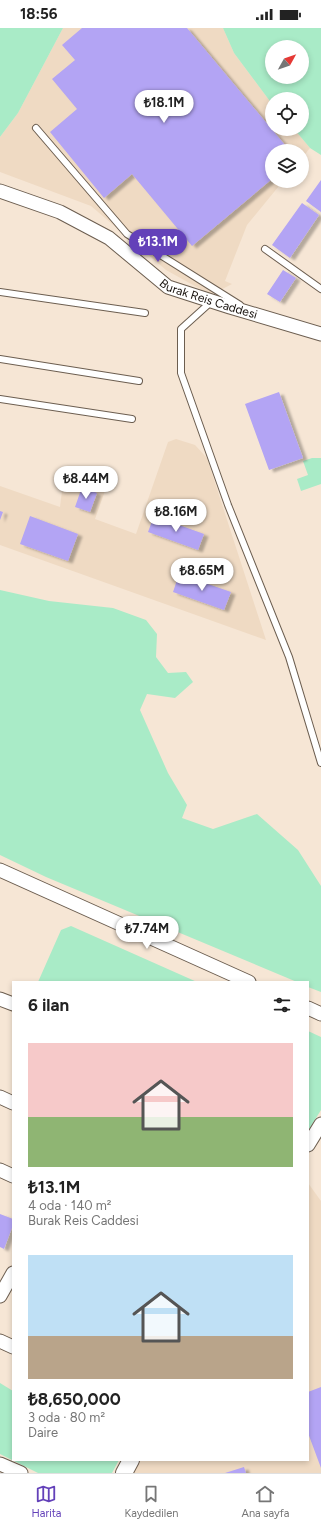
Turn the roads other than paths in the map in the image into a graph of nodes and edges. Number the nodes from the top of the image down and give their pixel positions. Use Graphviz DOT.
graph roads {
  1 [pos="36,128"];
  2 [pos="0,191"];
  3 [pos="265,249"];
  4 [pos="321,289"];
  5 [pos="0,292"];
  6 [pos="212,302"];
  7 [pos="145,313"];
  8 [pos="255,315"];
  9 [pos="321,334"];
  10 [pos="0,359"];
  11 [pos="139,380"];
  12 [pos="0,399"];
  13 [pos="132,419"];
  14 [pos="321,763"];
  15 [pos="0,870"];
  16 [pos="248,981"];
  17 [pos="0,998"];
  18 [pos="12,1004"];
  19 [pos="309,1008"];
  20 [pos="321,1014"];
  21 [pos="0,1097"];
  22 [pos="12,1103"];
  23 [pos="321,1124"];
  24 [pos="309,1143"];
  25 [pos="0,1170"];
  26 [pos="12,1176"];
  27 [pos="12,1275"];
  28 [pos="0,1296"];
  29 [pos="0,1341"];
  30 [pos="12,1347"];
  31 [pos="130,1461"];
  32 [pos="0,1464"];
  33 [pos="21,1473"];
  34 [pos="124,1473"];
  1 -- 8 [label="lane"];
  2 -- 6 [label="street, Burak Reis Caddesi"];
  3 -- 4 [label="lane"];
  5 -- 7 [label="lane"];
  6 -- 8 [label="street, Burak Reis Caddesi"];
  6 -- 14 [label="lane"];
  8 -- 9 [label="street, Burak Reis Caddesi"];
  10 -- 11 [label="lane"];
  12 -- 13 [label="lane"];
  15 -- 16 [label="street"];
  17 -- 18 [label="street"];
  19 -- 20 [label="street"];
  21 -- 22 [label="street"];
  23 -- 24 [label="street"];
  25 -- 26 [label="street"];
  27 -- 28 [label="street"];
  29 -- 30 [label="street"];
  31 -- 34 [label="street"];
  32 -- 33 [label="street"];
}
